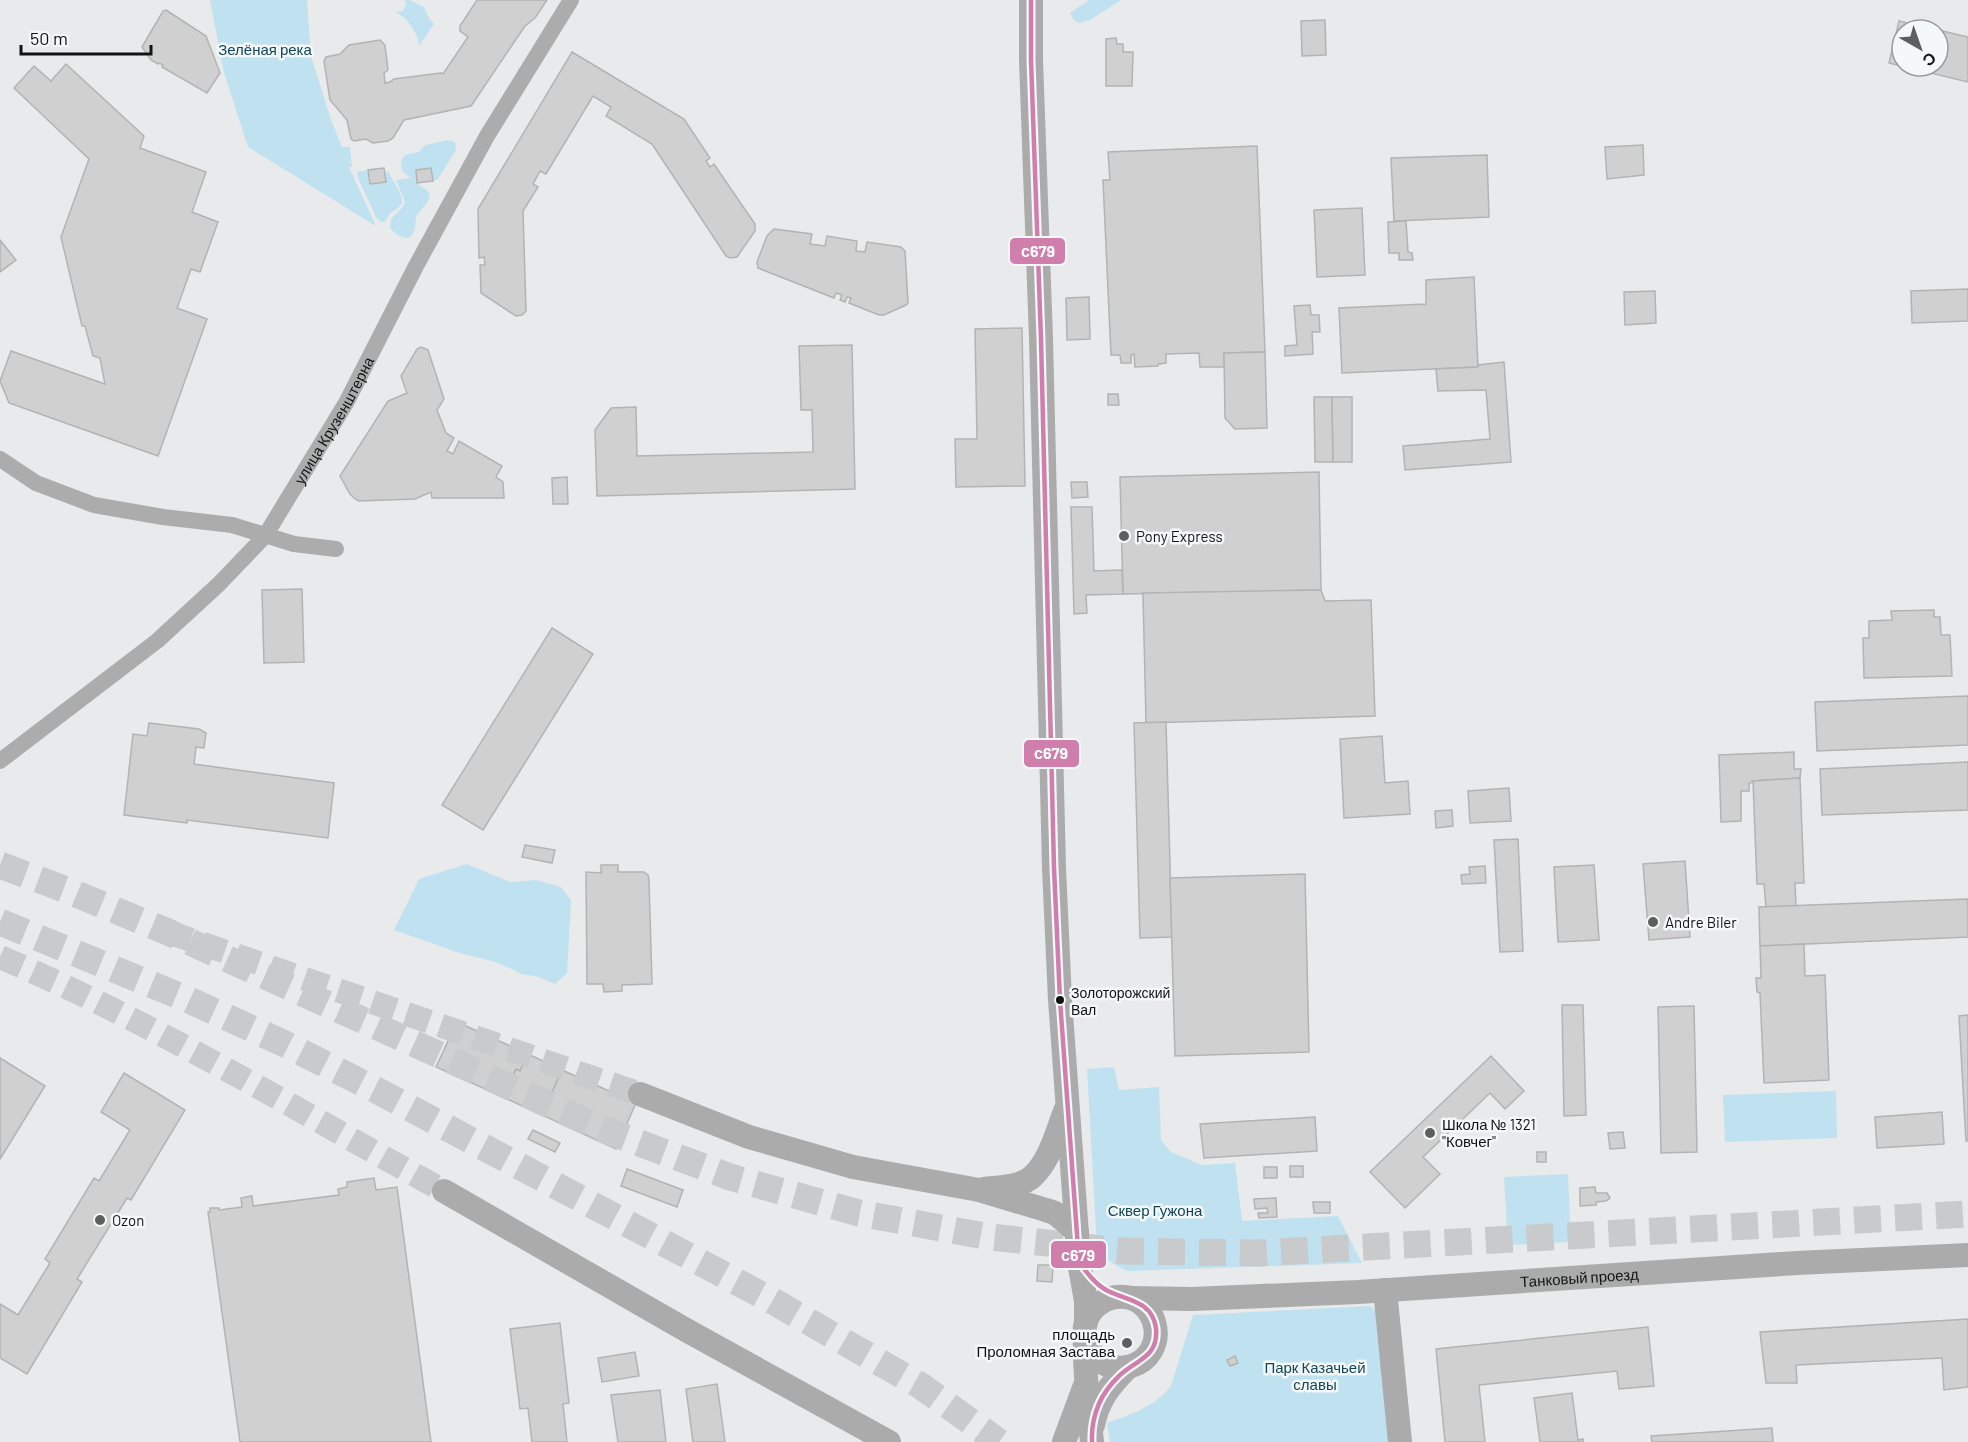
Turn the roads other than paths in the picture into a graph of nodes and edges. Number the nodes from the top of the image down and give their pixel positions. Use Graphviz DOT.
graph roads {
  1 [pos="571,0"];
  2 [pos="1031,0"];
  3 [pos="0,459"];
  4 [pos="265,536"];
  5 [pos="336,549"];
  6 [pos="0,761"];
  7 [pos="640,1094"];
  8 [pos="1068,1102"];
  9 [pos="979,1190"];
  10 [pos="444,1191"];
  11 [pos="1077,1232"];
  12 [pos="1968,1255"];
  13 [pos="1078,1262"];
  14 [pos="1385,1290"];
  15 [pos="1127,1297"];
  16 [pos="1192,1299"];
  17 [pos="1086,1330"];
  18 [pos="1156,1334"];
  19 [pos="1128,1367"];
  20 [pos="1085,1383"];
  21 [pos="1091,1438"];
  22 [pos="889,1442"];
  23 [pos="1064,1442"];
  24 [pos="1400,1442"];
  1 -- 4 [label="street, улица Крузенштерна"];
  2 -- 8 [label="street"];
  3 -- 4 [label="street"];
  4 -- 5 [label="street"];
  4 -- 6 [label="street, улица Крузенштерна"];
  7 -- 9 [label="street"];
  8 -- 9 [label="street"];
  8 -- 11 [label="street"];
  9 -- 11 [label="street"];
  10 -- 22 [label="street"];
  11 -- 13 [label="street"];
  12 -- 14 [label="street, Танковый проезд"];
  13 -- 15 [label="street"];
  13 -- 17 [label="street"];
  14 -- 16 [label="street, Танковый проезд"];
  14 -- 24 [label="street"];
  15 -- 16 [label="street, Танковый проезд"];
  15 -- 17 [label="street"];
  15 -- 18 [label="street"];
  16 -- 18 [label="street"];
  17 -- 19 [label="street"];
  17 -- 20 [label="street"];
  18 -- 19 [label="street"];
  19 -- 21 [label="street"];
  20 -- 21 [label="street"];
  20 -- 23 [label="street"];
}
